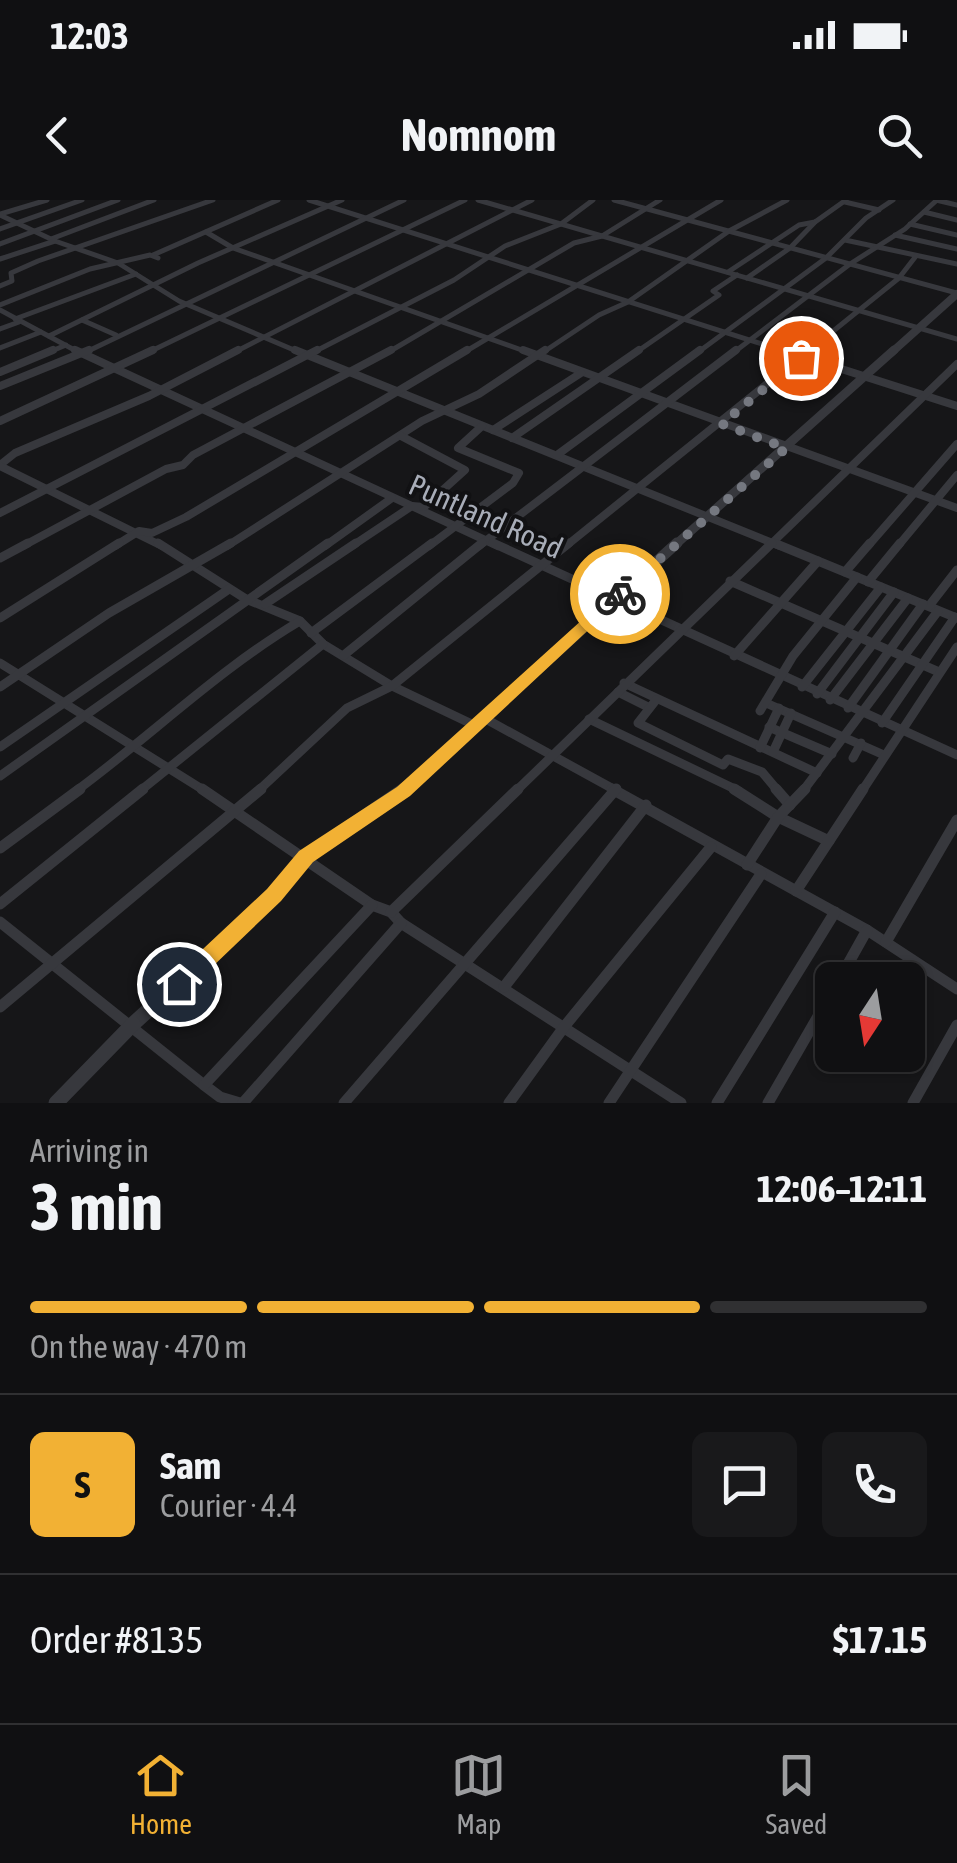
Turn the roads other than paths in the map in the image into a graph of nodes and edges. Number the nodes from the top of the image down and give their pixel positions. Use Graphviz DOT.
graph roads {
  1 [pos="46,200"];
  2 [pos="82,200"];
  3 [pos="118,200"];
  4 [pos="154,200"];
  5 [pos="214,200"];
  6 [pos="278,200"];
  7 [pos="309,200"];
  8 [pos="342,200"];
  9 [pos="404,200"];
  10 [pos="465,200"];
  11 [pos="478,200"];
  12 [pos="532,200"];
  13 [pos="594,200"];
  14 [pos="614,200"];
  15 [pos="660,200"];
  16 [pos="722,200"];
  17 [pos="787,200"];
  18 [pos="893,200"];
  19 [pos="936,200"];
  20 [pos="846,201"];
  21 [pos="957,205"];
  22 [pos="332,207"];
  23 [pos="646,208"];
  24 [pos="509,209"];
  25 [pos="879,210"];
  26 [pos="924,212"];
  27 [pos="0,214"];
  28 [pos="368,219"];
  29 [pos="688,220"];
  30 [pos="957,220"];
  31 [pos="815,222"];
  32 [pos="17,224"];
  33 [pos="561,224"];
  34 [pos="910,224"];
  35 [pos="0,228"];
  36 [pos="31,229"];
  37 [pos="404,231"];
  38 [pos="730,231"];
  39 [pos="206,232"];
  40 [pos="957,234"];
  41 [pos="895,235"];
  42 [pos="602,236"];
  43 [pos="53,240"];
  44 [pos="846,240"];
  45 [pos="444,243"];
  46 [pos="0,244"];
  47 [pos="773,244"];
  48 [pos="232,248"];
  49 [pos="644,248"];
  50 [pos="790,248"];
  51 [pos="878,248"];
  52 [pos="78,249"];
  53 [pos="957,249"];
  54 [pos="916,256"];
  55 [pos="491,258"];
  56 [pos="826,258"];
  57 [pos="0,259"];
  58 [pos="277,261"];
  59 [pos="688,261"];
  60 [pos="118,263"];
  61 [pos="850,264"];
  62 [pos="957,264"];
  63 [pos="532,270"];
  64 [pos="728,272"];
  65 [pos="11,273"];
  66 [pos="136,274"];
  67 [pos="0,275"];
  68 [pos="737,275"];
  69 [pos="315,276"];
  70 [pos="747,278"];
  71 [pos="899,278"];
  72 [pos="578,284"];
  73 [pos="0,286"];
  74 [pos="158,286"];
  75 [pos="784,288"];
  76 [pos="356,290"];
  77 [pos="957,293"];
  78 [pos="809,296"];
  79 [pos="628,302"];
  80 [pos="187,304"];
  81 [pos="401,307"];
  82 [pos="0,309"];
  83 [pos="859,311"];
  84 [pos="225,318"];
  85 [pos="17,320"];
  86 [pos="82,320"];
  87 [pos="681,320"];
  88 [pos="442,322"];
  89 [pos="922,327"];
  90 [pos="0,328"];
  91 [pos="45,334"];
  92 [pos="724,334"];
  93 [pos="117,335"];
  94 [pos="266,335"];
  95 [pos="484,338"];
  96 [pos="957,338"];
  97 [pos="748,342"];
  98 [pos="66,345"];
  99 [pos="0,348"];
  100 [pos="80,354"];
  101 [pos="311,354"];
  102 [pos="535,356"];
  103 [pos="801,358"];
  104 [pos="957,364"];
  105 [pos="114,370"];
  106 [pos="0,372"];
  107 [pos="352,372"];
  108 [pos="581,373"];
  109 [pos="868,376"];
  110 [pos="598,379"];
  111 [pos="0,386"];
  112 [pos="161,388"];
  113 [pos="398,391"];
  114 [pos="638,393"];
  115 [pos="924,395"];
  116 [pos="668,405"];
  117 [pos="957,406"];
  118 [pos="206,410"];
  119 [pos="442,413"];
  120 [pos="0,422"];
  121 [pos="722,424"];
  122 [pos="482,426"];
  123 [pos="242,429"];
  124 [pos="493,430"];
  125 [pos="401,436"];
  126 [pos="512,438"];
  127 [pos="786,448"];
  128 [pos="955,449"];
  129 [pos="295,453"];
  130 [pos="557,455"];
  131 [pos="0,465"];
  132 [pos="584,467"];
  133 [pos="850,470"];
  134 [pos="342,475"];
  135 [pos="957,476"];
  136 [pos="47,490"];
  137 [pos="640,490"];
  138 [pos="914,492"];
  139 [pos="392,498"];
  140 [pos="937,501"];
  141 [pos="412,506"];
  142 [pos="957,508"];
  143 [pos="88,512"];
  144 [pos="0,513"];
  145 [pos="711,516"];
  146 [pos="458,527"];
  147 [pos="139,531"];
  148 [pos="488,541"];
  149 [pos="770,542"];
  150 [pos="0,558"];
  151 [pos="818,561"];
  152 [pos="195,566"];
  153 [pos="544,567"];
  154 [pos="957,570"];
  155 [pos="845,572"];
  156 [pos="856,577"];
  157 [pos="730,581"];
  158 [pos="868,582"];
  159 [pos="881,587"];
  160 [pos="229,589"];
  161 [pos="894,592"];
  162 [pos="615,598"];
  163 [pos="908,598"];
  164 [pos="246,599"];
  165 [pos="779,602"];
  166 [pos="265,604"];
  167 [pos="930,607"];
  168 [pos="0,618"];
  169 [pos="956,618"];
  170 [pos="820,619"];
  171 [pos="300,622"];
  172 [pos="845,629"];
  173 [pos="680,630"];
  174 [pos="311,633"];
  175 [pos="859,636"];
  176 [pos="874,642"];
  177 [pos="324,644"];
  178 [pos="957,647"];
  179 [pos="889,648"];
  180 [pos="344,654"];
  181 [pos="734,656"];
  182 [pos="905,656"];
  183 [pos="0,663"];
  184 [pos="922,663"];
  185 [pos="939,672"];
  186 [pos="20,676"];
  187 [pos="782,677"];
  188 [pos="392,686"];
  189 [pos="621,687"];
  190 [pos="802,687"];
  191 [pos="0,688"];
  192 [pos="818,694"];
  193 [pos="830,700"];
  194 [pos="64,702"];
  195 [pos="652,703"];
  196 [pos="779,708"];
  197 [pos="848,708"];
  198 [pos="791,713"];
  199 [pos="86,714"];
  200 [pos="862,714"];
  201 [pos="589,719"];
  202 [pos="480,722"];
  203 [pos="882,723"];
  204 [pos="770,726"];
  205 [pos="783,732"];
  206 [pos="903,732"];
  207 [pos="845,736"];
  208 [pos="860,744"];
  209 [pos="0,747"];
  210 [pos="136,747"];
  211 [pos="760,748"];
  212 [pos="773,752"];
  213 [pos="832,754"];
  214 [pos="884,755"];
  215 [pos="957,755"];
  216 [pos="552,756"];
  217 [pos="853,758"];
  218 [pos="723,765"];
  219 [pos="170,768"];
  220 [pos="817,773"];
  221 [pos="0,776"];
  222 [pos="712,779"];
  223 [pos="616,789"];
  224 [pos="790,805"];
  225 [pos="646,806"];
  226 [pos="236,812"];
  227 [pos="778,817"];
  228 [pos="957,820"];
  229 [pos="828,841"];
  230 [pos="711,846"];
  231 [pos="0,848"];
  232 [pos="306,857"];
  233 [pos="747,865"];
  234 [pos="762,874"];
  235 [pos="796,891"];
  236 [pos="0,904"];
  237 [pos="372,905"];
  238 [pos="391,912"];
  239 [pos="835,912"];
  240 [pos="0,922"];
  241 [pos="401,923"];
  242 [pos="868,930"];
  243 [pos="886,942"];
  244 [pos="849,962"];
  245 [pos="55,964"];
  246 [pos="464,964"];
  247 [pos="504,987"];
  248 [pos="957,990"];
  249 [pos="0,1007"];
  250 [pos="815,1021"];
  251 [pos="132,1025"];
  252 [pos="957,1025"];
  253 [pos="564,1027"];
  254 [pos="631,1071"];
  255 [pos="204,1085"];
  256 [pos="217,1100"];
  257 [pos="56,1103"];
  258 [pos="241,1103"];
  259 [pos="344,1103"];
  260 [pos="509,1103"];
  261 [pos="609,1103"];
  262 [pos="681,1103"];
  263 [pos="717,1103"];
  264 [pos="768,1103"];
  265 [pos="913,1103"];
  1 -- 27 [label="street"];
  2 -- 32 [label="street"];
  3 -- 36 [label="street"];
  4 -- 43 [label="street"];
  5 -- 52 [label="street"];
  6 -- 39 [label="street"];
  7 -- 22 [label="street"];
  8 -- 22 [label="street"];
  9 -- 28 [label="street"];
  10 -- 37 [label="street"];
  11 -- 24 [label="street"];
  12 -- 24 [label="street"];
  13 -- 33 [label="street"];
  14 -- 23 [label="street"];
  15 -- 23 [label="street"];
  16 -- 29 [label="street"];
  17 -- 38 [label="street"];
  18 -- 25 [label="street"];
  19 -- 21 [label="street"];
  19 -- 26 [label="street"];
  20 -- 25 [label="street"];
  20 -- 31 [label="street"];
  22 -- 28 [label="street"];
  22 -- 48 [label="street"];
  23 -- 29 [label="street"];
  23 -- 42 [label="street"];
  24 -- 33 [label="street"];
  24 -- 45 [label="street"];
  25 -- 44 [label="street"];
  26 -- 30 [label="street"];
  26 -- 34 [label="street"];
  27 -- 32 [label="street"];
  28 -- 37 [label="street"];
  28 -- 58 [label="street"];
  29 -- 38 [label="street"];
  29 -- 49 [label="street"];
  31 -- 47 [label="street"];
  31 -- 50 [label="street"];
  32 -- 35 [label="street"];
  32 -- 36 [label="street"];
  33 -- 42 [label="street"];
  33 -- 55 [label="street"];
  34 -- 40 [label="street"];
  34 -- 41 [label="street"];
  36 -- 43 [label="street"];
  36 -- 46 [label="street"];
  37 -- 45 [label="street"];
  37 -- 69 [label="street"];
  38 -- 47 [label="street"];
  38 -- 59 [label="street"];
  39 -- 48 [label="street"];
  39 -- 60 [label="street"];
  41 -- 51 [label="street"];
  41 -- 53 [label="street"];
  42 -- 49 [label="street"];
  42 -- 63 [label="street"];
  43 -- 52 [label="street"];
  43 -- 57 [label="street"];
  44 -- 51 [label="street"];
  44 -- 56 [label="street"];
  45 -- 55 [label="street"];
  45 -- 76 [label="street"];
  47 -- 50 [label="street"];
  47 -- 64 [label="street"];
  48 -- 58 [label="street"];
  48 -- 74 [label="street"];
  49 -- 59 [label="street"];
  49 -- 72 [label="street"];
  50 -- 56 [label="street"];
  50 -- 70 [label="street"];
  51 -- 54 [label="street"];
  51 -- 61 [label="street"];
  52 -- 60 [label="street"];
  52 -- 65 [label="street"];
  54 -- 62 [label="street"];
  54 -- 71 [label="street"];
  55 -- 63 [label="street"];
  55 -- 81 [label="street"];
  56 -- 61 [label="street"];
  56 -- 75 [label="street"];
  58 -- 69 [label="street"];
  58 -- 80 [label="street"];
  59 -- 64 [label="street"];
  59 -- 79 [label="street"];
  60 -- 66 [label="street"];
  60 -- 82 [label="street"];
  61 -- 71 [label="street"];
  61 -- 78 [label="street"];
  63 -- 72 [label="street"];
  63 -- 88 [label="street"];
  64 -- 68 [label="street"];
  65 -- 67 [label="street"];
  65 -- 73 [label="street"];
  66 -- 74 [label="street"];
  66 -- 85 [label="street"];
  68 -- 70 [label="street"];
  68 -- 87 [label="street"];
  69 -- 76 [label="street"];
  69 -- 84 [label="street"];
  70 -- 75 [label="street"];
  71 -- 77 [label="street"];
  71 -- 83 [label="street"];
  72 -- 79 [label="street"];
  72 -- 95 [label="street"];
  74 -- 80 [label="street"];
  74 -- 86 [label="street"];
  75 -- 78 [label="street"];
  75 -- 92 [label="street"];
  76 -- 81 [label="street"];
  76 -- 94 [label="street"];
  77 -- 89 [label="street"];
  78 -- 83 [label="street"];
  78 -- 97 [label="street"];
  79 -- 87 [label="street"];
  79 -- 102 [label="street"];
  80 -- 84 [label="street"];
  80 -- 93 [label="street"];
  81 -- 88 [label="street"];
  81 -- 101 [label="street"];
  82 -- 85 [label="street, Puntland Road"];
  83 -- 89 [label="street"];
  83 -- 103 [label="street"];
  84 -- 94 [label="street"];
  84 -- 105 [label="street"];
  85 -- 90 [label="street"];
  85 -- 91 [label="street, Puntland Road"];
  86 -- 91 [label="street"];
  86 -- 93 [label="street"];
  87 -- 92 [label="street"];
  87 -- 110 [label="street"];
  88 -- 95 [label="street"];
  88 -- 107 [label="street"];
  89 -- 96 [label="street"];
  89 -- 109 [label="street"];
  91 -- 98 [label="street, Puntland Road"];
  91 -- 99 [label="street"];
  92 -- 97 [label="street"];
  92 -- 114 [label="street"];
  93 -- 100 [label="street"];
  94 -- 101 [label="street"];
  94 -- 112 [label="street"];
  95 -- 102 [label="street"];
  95 -- 113 [label="street"];
  97 -- 103 [label="street"];
  97 -- 116 [label="street"];
  98 -- 100 [label="street, Puntland Road"];
  98 -- 106 [label="street"];
  100 -- 105 [label="street, Puntland Road"];
  100 -- 111 [label="street"];
  101 -- 107 [label="street"];
  101 -- 118 [label="street"];
  102 -- 108 [label="street"];
  102 -- 119 [label="street"];
  103 -- 109 [label="street"];
  103 -- 121 [label="street"];
  104 -- 115 [label="street"];
  105 -- 112 [label="street, Puntland Road"];
  105 -- 120 [label="street"];
  107 -- 113 [label="street"];
  107 -- 123 [label="street"];
  108 -- 110 [label="street"];
  108 -- 124 [label="street"];
  109 -- 115 [label="street"];
  109 -- 127 [label="street"];
  110 -- 114 [label="street"];
  110 -- 126 [label="street"];
  112 -- 118 [label="street, Puntland Road"];
  112 -- 131 [label="street"];
  113 -- 119 [label="street"];
  113 -- 129 [label="street"];
  114 -- 116 [label="street"];
  114 -- 130 [label="street"];
  115 -- 117 [label="street"];
  115 -- 133 [label="street"];
  116 -- 121 [label="street"];
  116 -- 132 [label="street"];
  118 -- 123 [label="street, Puntland Road"];
  118 -- 136 [label="street"];
  119 -- 122 [label="street"];
  119 -- 125 [label="street"];
  121 -- 127 [label="street"];
  121 -- 137 [label="street"];
  122 -- 124 [label="street"];
  122 -- 146 [label="street"];
  123 -- 129 [label="street, Puntland Road"];
  123 -- 143 [label="street"];
  124 -- 126 [label="street"];
  125 -- 134 [label="street"];
  125 -- 141 [label="street"];
  126 -- 130 [label="street"];
  127 -- 133 [label="street"];
  127 -- 145 [label="street"];
  128 -- 138 [label="street"];
  129 -- 134 [label="street, Puntland Road"];
  129 -- 147 [label="street"];
  130 -- 132 [label="street"];
  131 -- 136 [label="street"];
  132 -- 137 [label="street"];
  132 -- 148 [label="street"];
  133 -- 138 [label="street"];
  133 -- 149 [label="street"];
  134 -- 139 [label="street, Puntland Road"];
  134 -- 152 [label="street"];
  135 -- 140 [label="street"];
  136 -- 143 [label="street"];
  136 -- 144 [label="street"];
  137 -- 145 [label="street"];
  137 -- 153 [label="street"];
  138 -- 140 [label="street"];
  138 -- 155 [label="street"];
  139 -- 141 [label="street, Puntland Road"];
  139 -- 164 [label="street"];
  140 -- 142 [label="street"];
  140 -- 158 [label="street"];
  141 -- 146 [label="street, Puntland Road"];
  141 -- 166 [label="street"];
  143 -- 147 [label="street"];
  143 -- 150 [label="street"];
  145 -- 149 [label="street"];
  145 -- 162 [label="street"];
  146 -- 148 [label="street, Puntland Road"];
  146 -- 174 [label="street"];
  147 -- 152 [label="street"];
  147 -- 168 [label="street"];
  148 -- 153 [label="street, Puntland Road"];
  148 -- 180 [label="street"];
  149 -- 151 [label="street"];
  149 -- 157 [label="street"];
  151 -- 155 [label="street"];
  151 -- 165 [label="street"];
  152 -- 160 [label="street"];
  152 -- 186 [label="street"];
  153 -- 162 [label="street, Puntland Road"];
  153 -- 188 [label="street"];
  154 -- 167 [label="street"];
  155 -- 156 [label="street"];
  156 -- 158 [label="street"];
  156 -- 170 [label="street"];
  157 -- 165 [label="street"];
  157 -- 173 [label="street"];
  158 -- 159 [label="street"];
  159 -- 161 [label="street"];
  159 -- 172 [label="street"];
  160 -- 164 [label="street"];
  160 -- 194 [label="street"];
  161 -- 163 [label="street"];
  161 -- 175 [label="street"];
  162 -- 173 [label="street, Puntland Road"];
  162 -- 202 [label="street"];
  163 -- 167 [label="street"];
  163 -- 176 [label="street"];
  164 -- 166 [label="street"];
  164 -- 199 [label="street"];
  165 -- 170 [label="street"];
  165 -- 181 [label="street"];
  166 -- 171 [label="street"];
  167 -- 169 [label="street"];
  167 -- 179 [label="street"];
  167 -- 182 [label="street"];
  169 -- 184 [label="street"];
  170 -- 172 [label="street"];
  170 -- 187 [label="street"];
  171 -- 174 [label="street"];
  171 -- 210 [label="street"];
  172 -- 175 [label="street"];
  172 -- 190 [label="street"];
  173 -- 181 [label="street, Puntland Road"];
  173 -- 189 [label="street"];
  174 -- 177 [label="street"];
  175 -- 176 [label="street"];
  175 -- 192 [label="street"];
  176 -- 179 [label="street"];
  176 -- 193 [label="street"];
  177 -- 180 [label="street"];
  177 -- 219 [label="street"];
  178 -- 185 [label="street"];
  179 -- 182 [label="street"];
  179 -- 197 [label="street"];
  180 -- 188 [label="street"];
  181 -- 187 [label="street, Puntland Road"];
  182 -- 184 [label="street"];
  182 -- 200 [label="street"];
  183 -- 186 [label="street"];
  184 -- 185 [label="street"];
  184 -- 203 [label="street"];
  185 -- 206 [label="street"];
  186 -- 191 [label="street"];
  186 -- 194 [label="street"];
  187 -- 190 [label="street, Puntland Road"];
  187 -- 196 [label="street"];
  188 -- 202 [label="street"];
  188 -- 226 [label="street"];
  189 -- 195 [label="street"];
  189 -- 201 [label="street"];
  190 -- 192 [label="street, Puntland Road"];
  192 -- 193 [label="street, Puntland Road"];
  193 -- 197 [label="street, Puntland Road"];
  194 -- 199 [label="street"];
  194 -- 209 [label="street"];
  195 -- 211 [label="street"];
  195 -- 218 [label="street"];
  196 -- 198 [label="street"];
  196 -- 204 [label="street"];
  197 -- 200 [label="street, Puntland Road"];
  198 -- 205 [label="street"];
  198 -- 207 [label="street"];
  199 -- 210 [label="street"];
  199 -- 221 [label="street"];
  200 -- 203 [label="street, Puntland Road"];
  200 -- 207 [label="street"];
  201 -- 216 [label="street"];
  201 -- 222 [label="street"];
  202 -- 216 [label="street"];
  202 -- 232 [label="street"];
  203 -- 206 [label="street, Puntland Road"];
  204 -- 205 [label="street"];
  204 -- 211 [label="street"];
  205 -- 212 [label="street"];
  205 -- 213 [label="street"];
  206 -- 214 [label="street"];
  206 -- 215 [label="street, Puntland Road"];
  207 -- 208 [label="street"];
  207 -- 213 [label="street"];
  208 -- 214 [label="street"];
  208 -- 217 [label="street"];
  210 -- 219 [label="street"];
  210 -- 231 [label="street"];
  211 -- 212 [label="street"];
  212 -- 220 [label="street"];
  213 -- 220 [label="street"];
  214 -- 229 [label="street"];
  216 -- 223 [label="street"];
  216 -- 238 [label="street"];
  218 -- 222 [label="street"];
  218 -- 224 [label="street"];
  219 -- 226 [label="street"];
  219 -- 236 [label="street"];
  220 -- 224 [label="street"];
  222 -- 227 [label="street"];
  223 -- 225 [label="street"];
  223 -- 246 [label="street"];
  224 -- 227 [label="street"];
  225 -- 230 [label="street"];
  225 -- 247 [label="street"];
  226 -- 232 [label="street"];
  226 -- 245 [label="street"];
  227 -- 229 [label="street"];
  227 -- 233 [label="street"];
  228 -- 243 [label="street"];
  229 -- 235 [label="street"];
  230 -- 233 [label="street"];
  230 -- 253 [label="street"];
  232 -- 237 [label="street"];
  232 -- 251 [label="street"];
  233 -- 234 [label="street"];
  234 -- 235 [label="street"];
  234 -- 254 [label="street"];
  235 -- 239 [label="street"];
  237 -- 238 [label="street"];
  237 -- 255 [label="street"];
  238 -- 241 [label="street"];
  239 -- 242 [label="street"];
  239 -- 263 [label="street"];
  240 -- 245 [label="street"];
  241 -- 246 [label="street"];
  241 -- 258 [label="street"];
  242 -- 243 [label="street"];
  242 -- 244 [label="street"];
  243 -- 248 [label="street"];
  245 -- 249 [label="street"];
  245 -- 251 [label="street"];
  246 -- 247 [label="street"];
  246 -- 259 [label="street"];
  247 -- 253 [label="street"];
  250 -- 264 [label="street"];
  251 -- 255 [label="street"];
  251 -- 257 [label="street"];
  252 -- 265 [label="street"];
  253 -- 254 [label="street"];
  253 -- 260 [label="street"];
  254 -- 261 [label="street"];
  254 -- 262 [label="street"];
  255 -- 256 [label="street"];
  256 -- 258 [label="street"];
}
